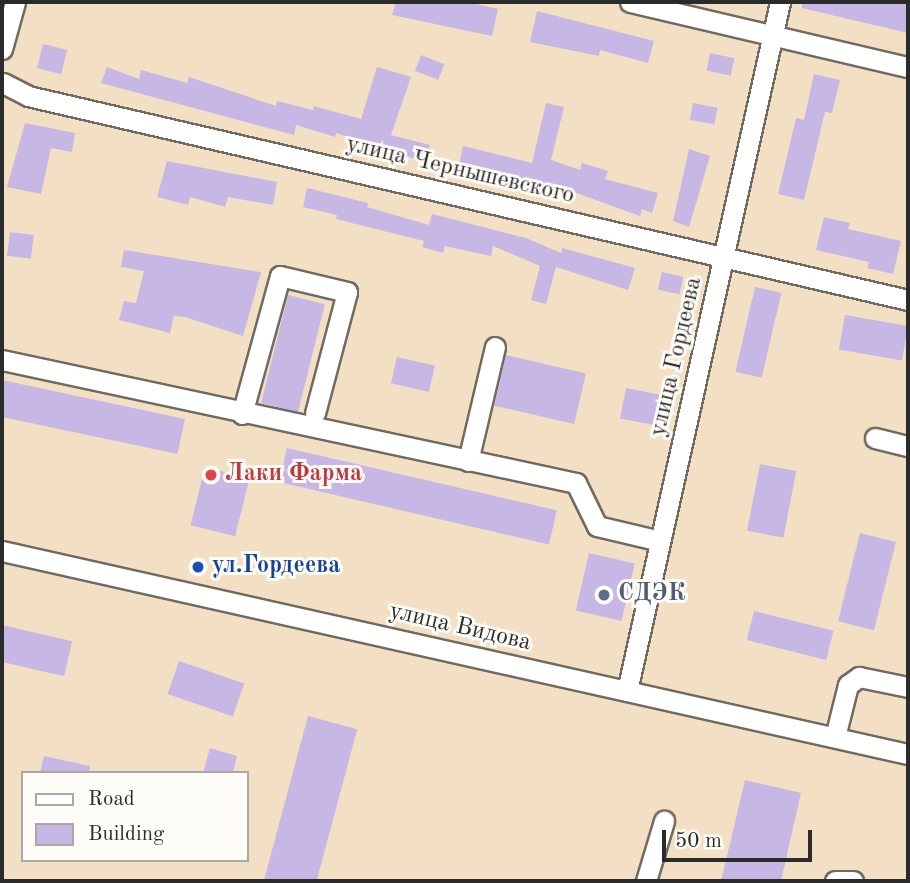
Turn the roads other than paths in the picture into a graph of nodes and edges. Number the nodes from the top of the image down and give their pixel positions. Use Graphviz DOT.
graph roads {
  1 [pos="15,2"];
  2 [pos="630,2"];
  3 [pos="780,2"];
  4 [pos="772,34"];
  5 [pos="2,49"];
  6 [pos="908,67"];
  7 [pos="2,82"];
  8 [pos="724,258"];
  9 [pos="908,300"];
  10 [pos="495,346"];
  11 [pos="2,360"];
  12 [pos="315,413"];
  13 [pos="242,414"];
  14 [pos="875,439"];
  15 [pos="908,446"];
  16 [pos="468,461"];
  17 [pos="660,541"];
  18 [pos="2,551"];
  19 [pos="908,687"];
  20 [pos="627,691"];
  21 [pos="835,737"];
  22 [pos="908,754"];
  23 [pos="664,821"];
  24 [pos="646,881"];
  25 [pos="835,881"];
  26 [pos="853,881"];
  1 -- 5 [label="street"];
  2 -- 4 [label="street"];
  3 -- 4 [label="street, улица Гордеева"];
  4 -- 6 [label="street"];
  4 -- 8 [label="street, улица Гордеева"];
  7 -- 8 [label="street, улица Чернышевского"];
  8 -- 9 [label="street, улица Чернышевского"];
  8 -- 17 [label="street, улица Гордеева"];
  10 -- 16 [label="street"];
  11 -- 13 [label="street"];
  12 -- 13 [label="street"];
  13 -- 16 [label="street"];
  14 -- 15 [label="street"];
  16 -- 17 [label="street"];
  17 -- 20 [label="street, улица Гордеева"];
  18 -- 20 [label="street, улица Видова"];
  19 -- 21 [label="street"];
  20 -- 21 [label="street, улица Видова"];
  21 -- 22 [label="street, улица Видова"];
  23 -- 24 [label="street"];
  25 -- 26 [label="street"];
}
